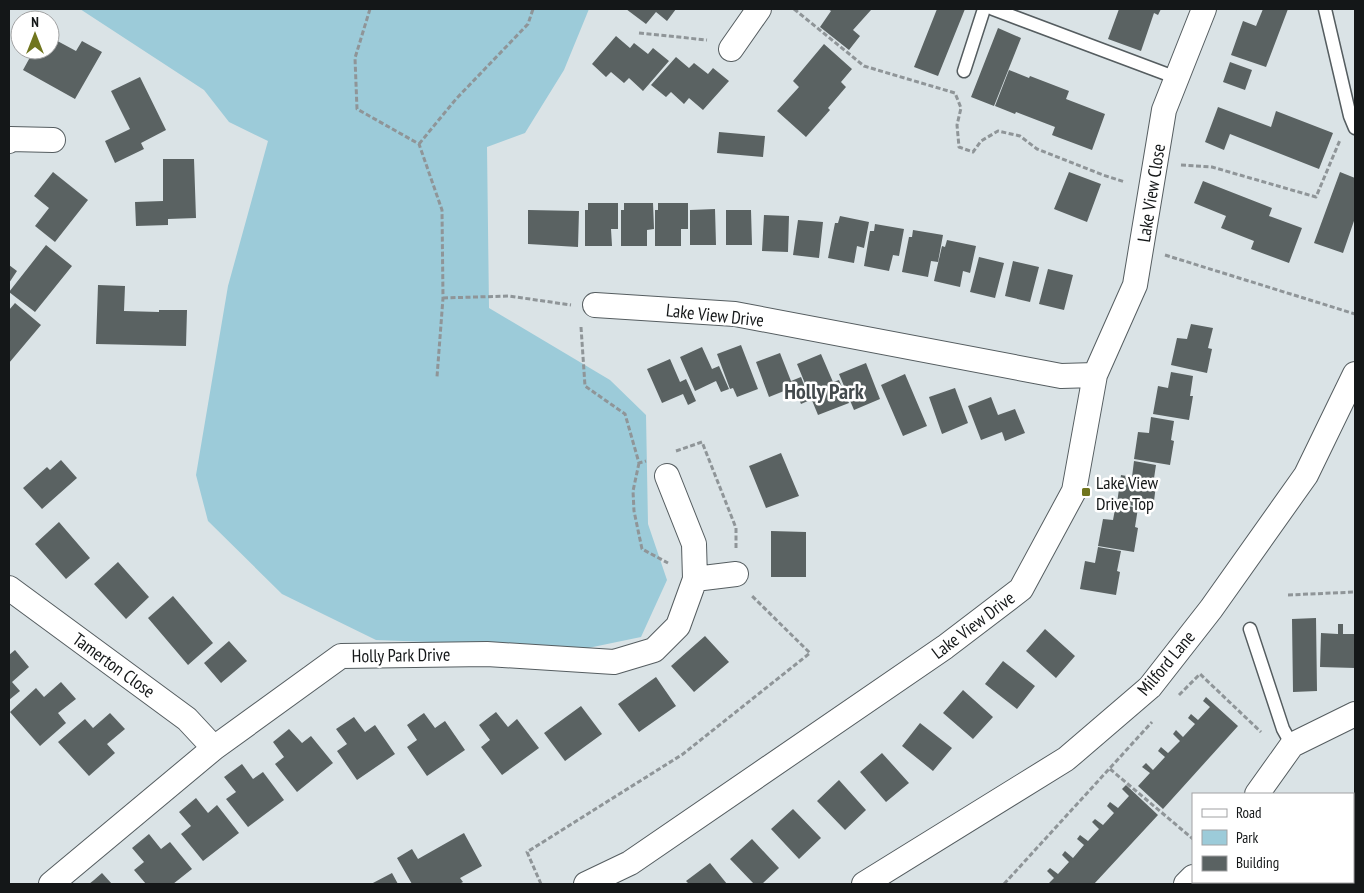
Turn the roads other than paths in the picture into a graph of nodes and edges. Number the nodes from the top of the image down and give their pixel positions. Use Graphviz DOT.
graph roads {
  1 [pos="759,9"];
  2 [pos="984,9"];
  3 [pos="993,9"];
  4 [pos="1204,9"];
  5 [pos="1325,9"];
  6 [pos="731,49"];
  7 [pos="964,71"];
  8 [pos="1177,78"];
  9 [pos="1355,128"];
  10 [pos="52,140"];
  11 [pos="9,141"];
  12 [pos="587,306"];
  13 [pos="1355,374"];
  14 [pos="1095,375"];
  15 [pos="660,468"];
  16 [pos="736,574"];
  17 [pos="695,578"];
  18 [pos="9,588"];
  19 [pos="1250,629"];
  20 [pos="1355,714"];
  21 [pos="1292,745"];
  22 [pos="214,748"];
  23 [pos="1258,793"];
  24 [pos="51,884"];
  25 [pos="586,884"];
  26 [pos="864,884"];
  1 -- 6 [label="street"];
  2 -- 7 [label="lane"];
  3 -- 8 [label="lane"];
  4 -- 8 [label="street, Lake View Close"];
  5 -- 9 [label="lane"];
  8 -- 14 [label="street, Lake View Close"];
  10 -- 11 [label="street"];
  12 -- 14 [label="street, Lake View Drive"];
  13 -- 26 [label="street, Milford Lane"];
  14 -- 25 [label="street, Lake View Drive"];
  15 -- 17 [label="street, Holly Park Drive"];
  16 -- 17 [label="street"];
  17 -- 22 [label="street, Holly Park Drive"];
  18 -- 22 [label="street, Tamerton Close"];
  19 -- 21 [label="lane"];
  20 -- 21 [label="street"];
  21 -- 23 [label="street"];
  22 -- 24 [label="street, Holly Park Drive"];
}
